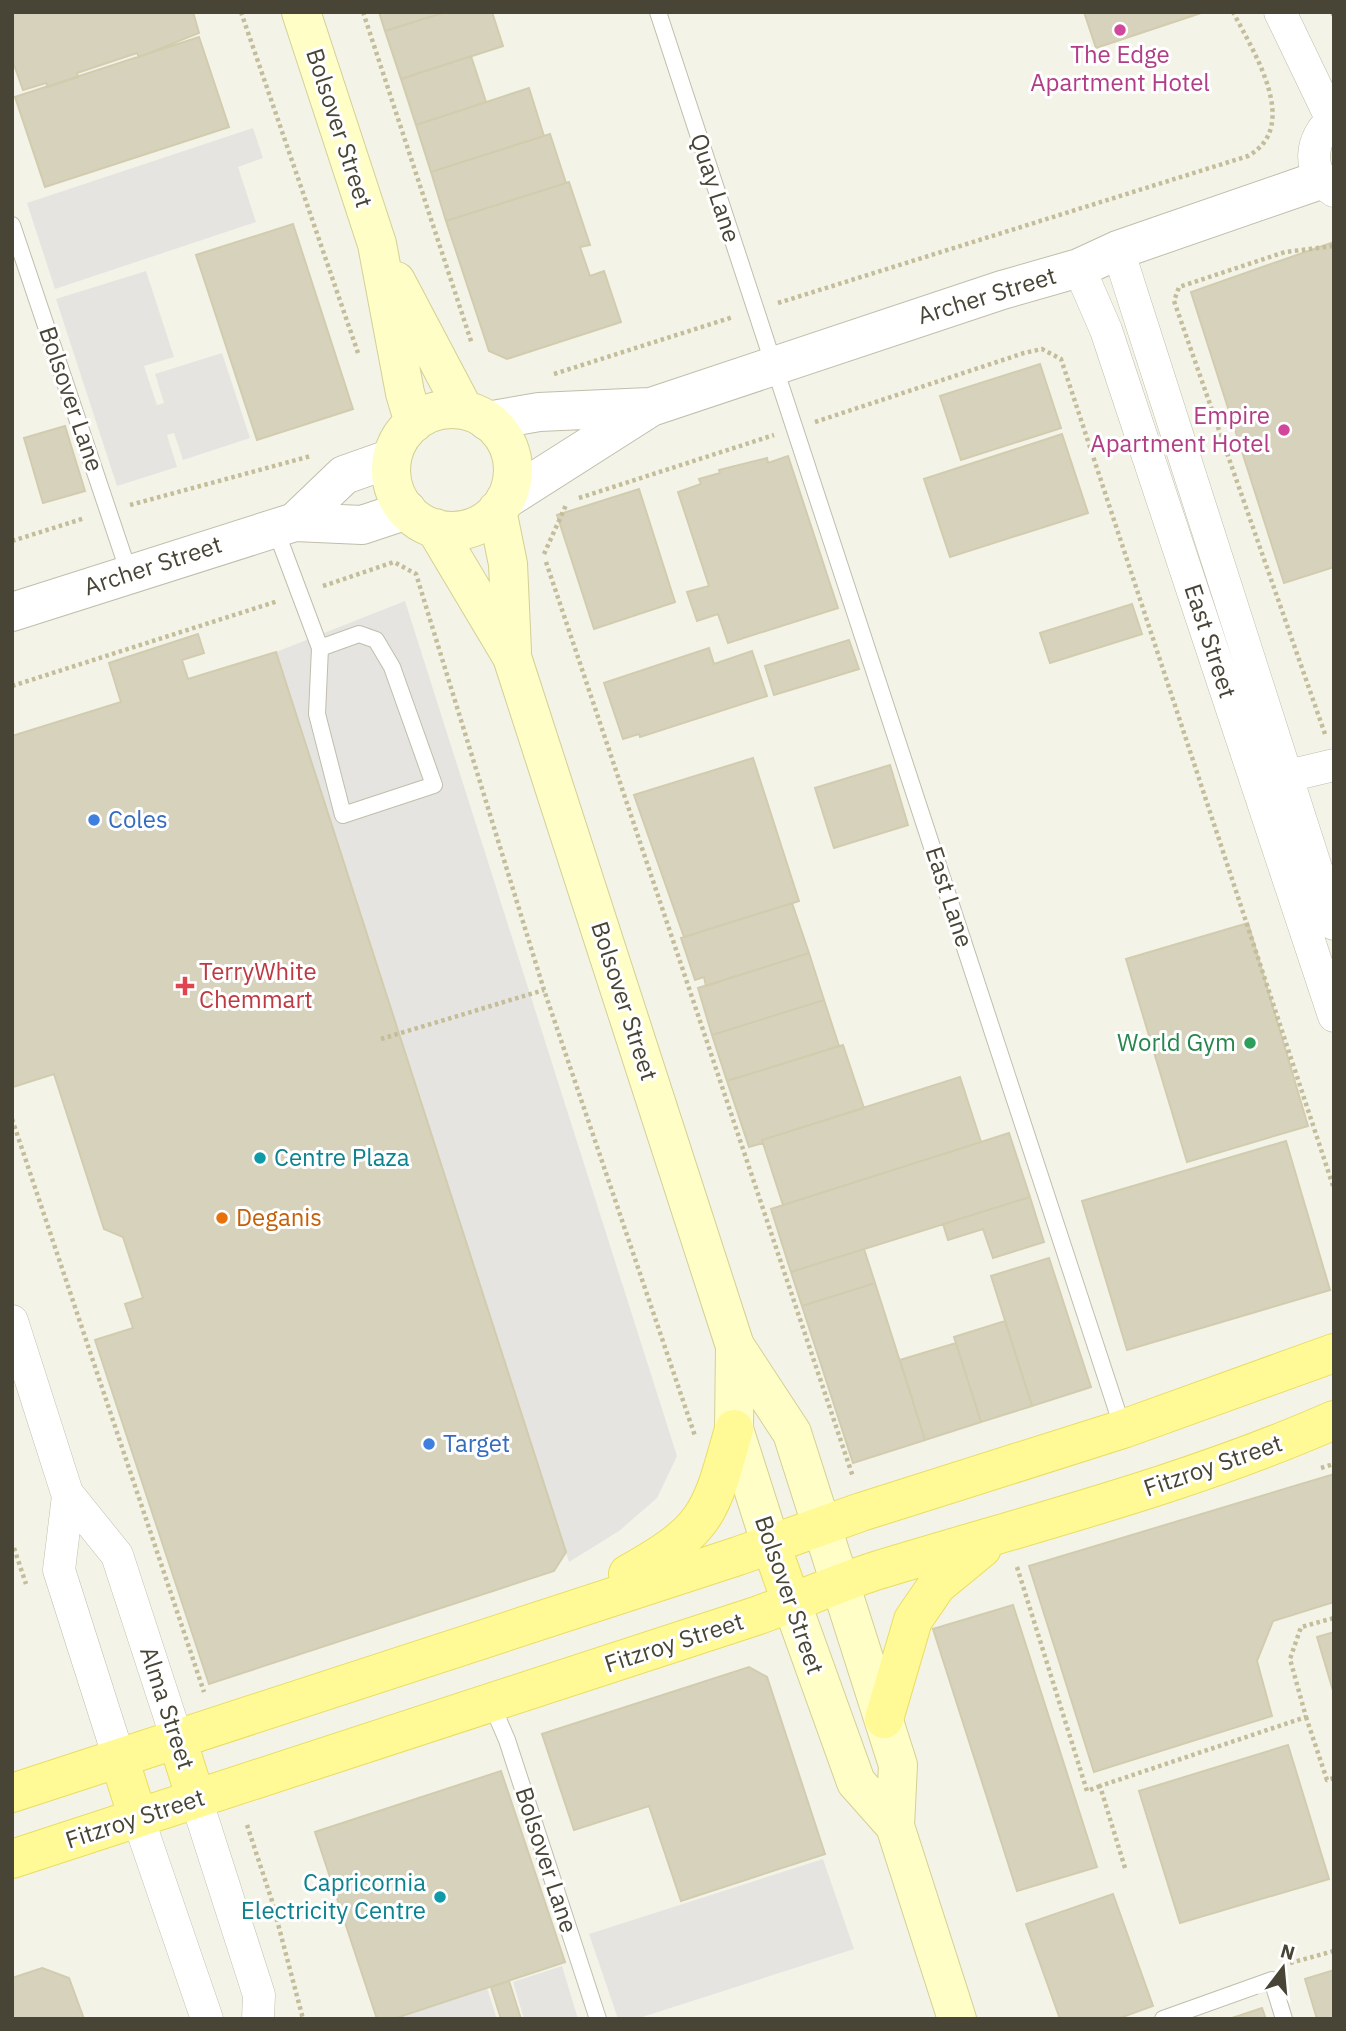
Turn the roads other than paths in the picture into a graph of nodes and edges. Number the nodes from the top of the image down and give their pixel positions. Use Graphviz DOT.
graph roads {
  1 [pos="301,12"];
  2 [pos="658,12"];
  3 [pos="1280,12"];
  4 [pos="1333,120"];
  5 [pos="1327,186"];
  6 [pos="12,225"];
  7 [pos="377,244"];
  8 [pos="1118,250"];
  9 [pos="1079,268"];
  10 [pos="773,364"];
  11 [pos="650,407"];
  12 [pos="475,415"];
  13 [pos="414,422"];
  14 [pos="392,458"];
  15 [pos="501,505"];
  16 [pos="421,519"];
  17 [pos="285,525"];
  18 [pos="129,573"];
  19 [pos="12,612"];
  20 [pos="320,648"];
  21 [pos="513,656"];
  22 [pos="1334,765"];
  23 [pos="1271,780"];
  24 [pos="1334,924"];
  25 [pos="1334,1016"];
  26 [pos="12,1321"];
  27 [pos="735,1346"];
  28 [pos="1334,1353"];
  29 [pos="1334,1420"];
  30 [pos="734,1429"];
  31 [pos="1123,1429"];
  32 [pos="68,1494"];
  33 [pos="822,1526"];
  34 [pos="771,1545"];
  35 [pos="1004,1548"];
  36 [pos="841,1585"];
  37 [pos="792,1604"];
  38 [pos="552,1616"];
  39 [pos="491,1703"];
  40 [pos="884,1719"];
  41 [pos="177,1739"];
  42 [pos="119,1758"];
  43 [pos="12,1793"];
  44 [pos="196,1799"];
  45 [pos="138,1818"];
  46 [pos="895,1826"];
  47 [pos="12,1859"];
  48 [pos="207,2019"];
  49 [pos="258,2019"];
  50 [pos="598,2019"];
  51 [pos="957,2019"];
  52 [pos="1163,2019"];
  53 [pos="1284,2019"];
  1 -- 7 [label="main road, Bolsover Street"];
  2 -- 10 [label="lane, Quay Lane"];
  3 -- 4 [label="street"];
  4 -- 5 [label="street"];
  5 -- 8 [label="street, Archer Street"];
  6 -- 18 [label="lane, Bolsover Lane"];
  7 -- 12 [label="main road, Bolsover Street"];
  7 -- 13 [label="main road, Bolsover Street"];
  8 -- 9 [label="street, Archer Street"];
  8 -- 23 [label="street, East Street"];
  9 -- 10 [label="street, Archer Street"];
  9 -- 23 [label="street, East Street"];
  10 -- 11 [label="street, Archer Street"];
  10 -- 31 [label="lane, East Lane"];
  11 -- 12 [label="street, Archer Street"];
  11 -- 15 [label="street, Archer Street"];
  12 -- 13 [label="main road"];
  12 -- 15 [label="main road"];
  13 -- 14 [label="main road"];
  14 -- 16 [label="main road"];
  14 -- 17 [label="street, Archer Street"];
  15 -- 16 [label="main road"];
  15 -- 21 [label="main road, Bolsover Street"];
  16 -- 17 [label="street, Archer Street"];
  16 -- 21 [label="main road, Bolsover Street"];
  17 -- 18 [label="street, Archer Street"];
  17 -- 20 [label="lane"];
  18 -- 19 [label="street, Archer Street"];
  20 -- 20 [label="lane"];
  21 -- 27 [label="main road, Bolsover Street"];
  22 -- 23 [label="street"];
  23 -- 24 [label="street, East Street"];
  23 -- 25 [label="street, East Street"];
  26 -- 32 [label="street, Alma Street"];
  27 -- 30 [label="main road, Bolsover Street"];
  27 -- 33 [label="main road, Bolsover Street"];
  28 -- 31 [label="main road"];
  29 -- 35 [label="main road, Fitzroy Street"];
  30 -- 34 [label="main road, Bolsover Street"];
  30 -- 38 [label="main road"];
  31 -- 33 [label="main road"];
  32 -- 41 [label="street, Alma Street"];
  32 -- 42 [label="street, Alma Street"];
  33 -- 34 [label="main road"];
  33 -- 36 [label="main road, Bolsover Street"];
  34 -- 37 [label="main road, Bolsover Street"];
  34 -- 38 [label="main road"];
  35 -- 36 [label="main road, Fitzroy Street"];
  35 -- 40 [label="main road"];
  36 -- 37 [label="main road, Fitzroy Street"];
  36 -- 40 [label="main road, Bolsover Street"];
  37 -- 39 [label="main road, Fitzroy Street"];
  37 -- 46 [label="main road, Bolsover Street"];
  38 -- 41 [label="main road"];
  39 -- 44 [label="main road, Fitzroy Street"];
  39 -- 50 [label="lane, Bolsover Lane"];
  40 -- 46 [label="main road, Bolsover Street"];
  41 -- 42 [label="main road"];
  41 -- 44 [label="main road, Alma Street"];
  42 -- 43 [label="main road"];
  42 -- 45 [label="main road, Alma Street"];
  44 -- 45 [label="main road, Fitzroy Street"];
  44 -- 49 [label="street, Alma Street"];
  45 -- 47 [label="main road, Fitzroy Street"];
  45 -- 48 [label="street, Alma Street"];
  46 -- 51 [label="main road, Bolsover Street"];
  52 -- 53 [label="lane"];
}
